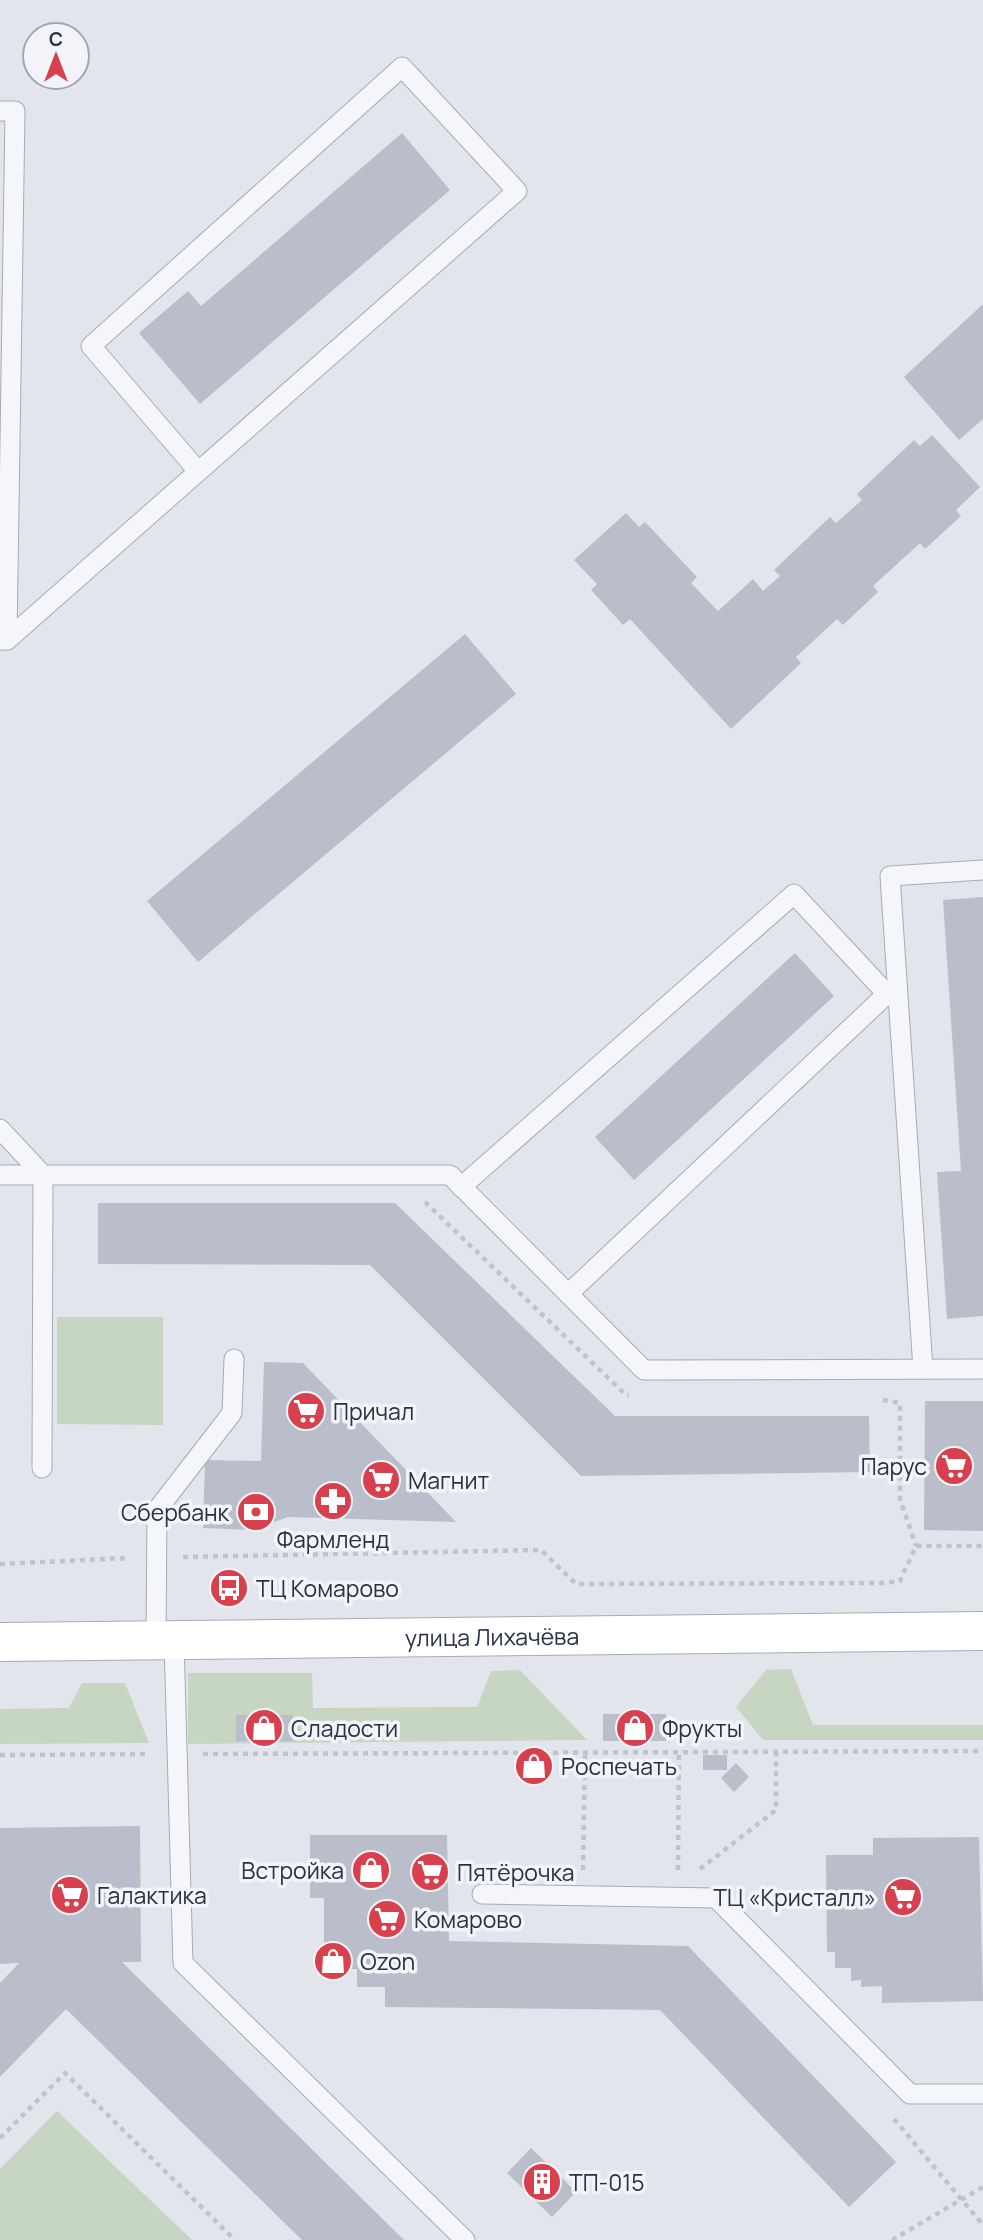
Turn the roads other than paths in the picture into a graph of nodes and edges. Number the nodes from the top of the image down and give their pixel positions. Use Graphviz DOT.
graph roads {
  1 [pos="0,111"];
  2 [pos="198,471"];
  3 [pos="3,640"];
  4 [pos="983,870"];
  5 [pos="0,1129"];
  6 [pos="0,1175"];
  7 [pos="43,1175"];
  8 [pos="461,1187"];
  9 [pos="568,1294"];
  10 [pos="234,1359"];
  11 [pos="923,1369"];
  12 [pos="983,1369"];
  13 [pos="41,1468"];
  14 [pos="983,1631"];
  15 [pos="165,1641"];
  16 [pos="0,1642"];
  17 [pos="482,1894"];
  18 [pos="983,2094"];
  19 [pos="465,2240"];
  1 -- 3 [label="lane"];
  2 -- 2 [label="lane"];
  2 -- 3 [label="lane"];
  4 -- 11 [label="lane"];
  5 -- 7 [label="lane"];
  6 -- 7 [label="lane"];
  7 -- 8 [label="lane"];
  7 -- 13 [label="lane"];
  8 -- 9 [label="lane"];
  8 -- 9 [label="lane"];
  9 -- 11 [label="lane"];
  10 -- 15 [label="lane"];
  11 -- 12 [label="lane"];
  14 -- 15 [label="street, улица Лихачёва"];
  15 -- 16 [label="street, улица Лихачёва"];
  15 -- 19 [label="lane"];
  17 -- 18 [label="lane"];
}
